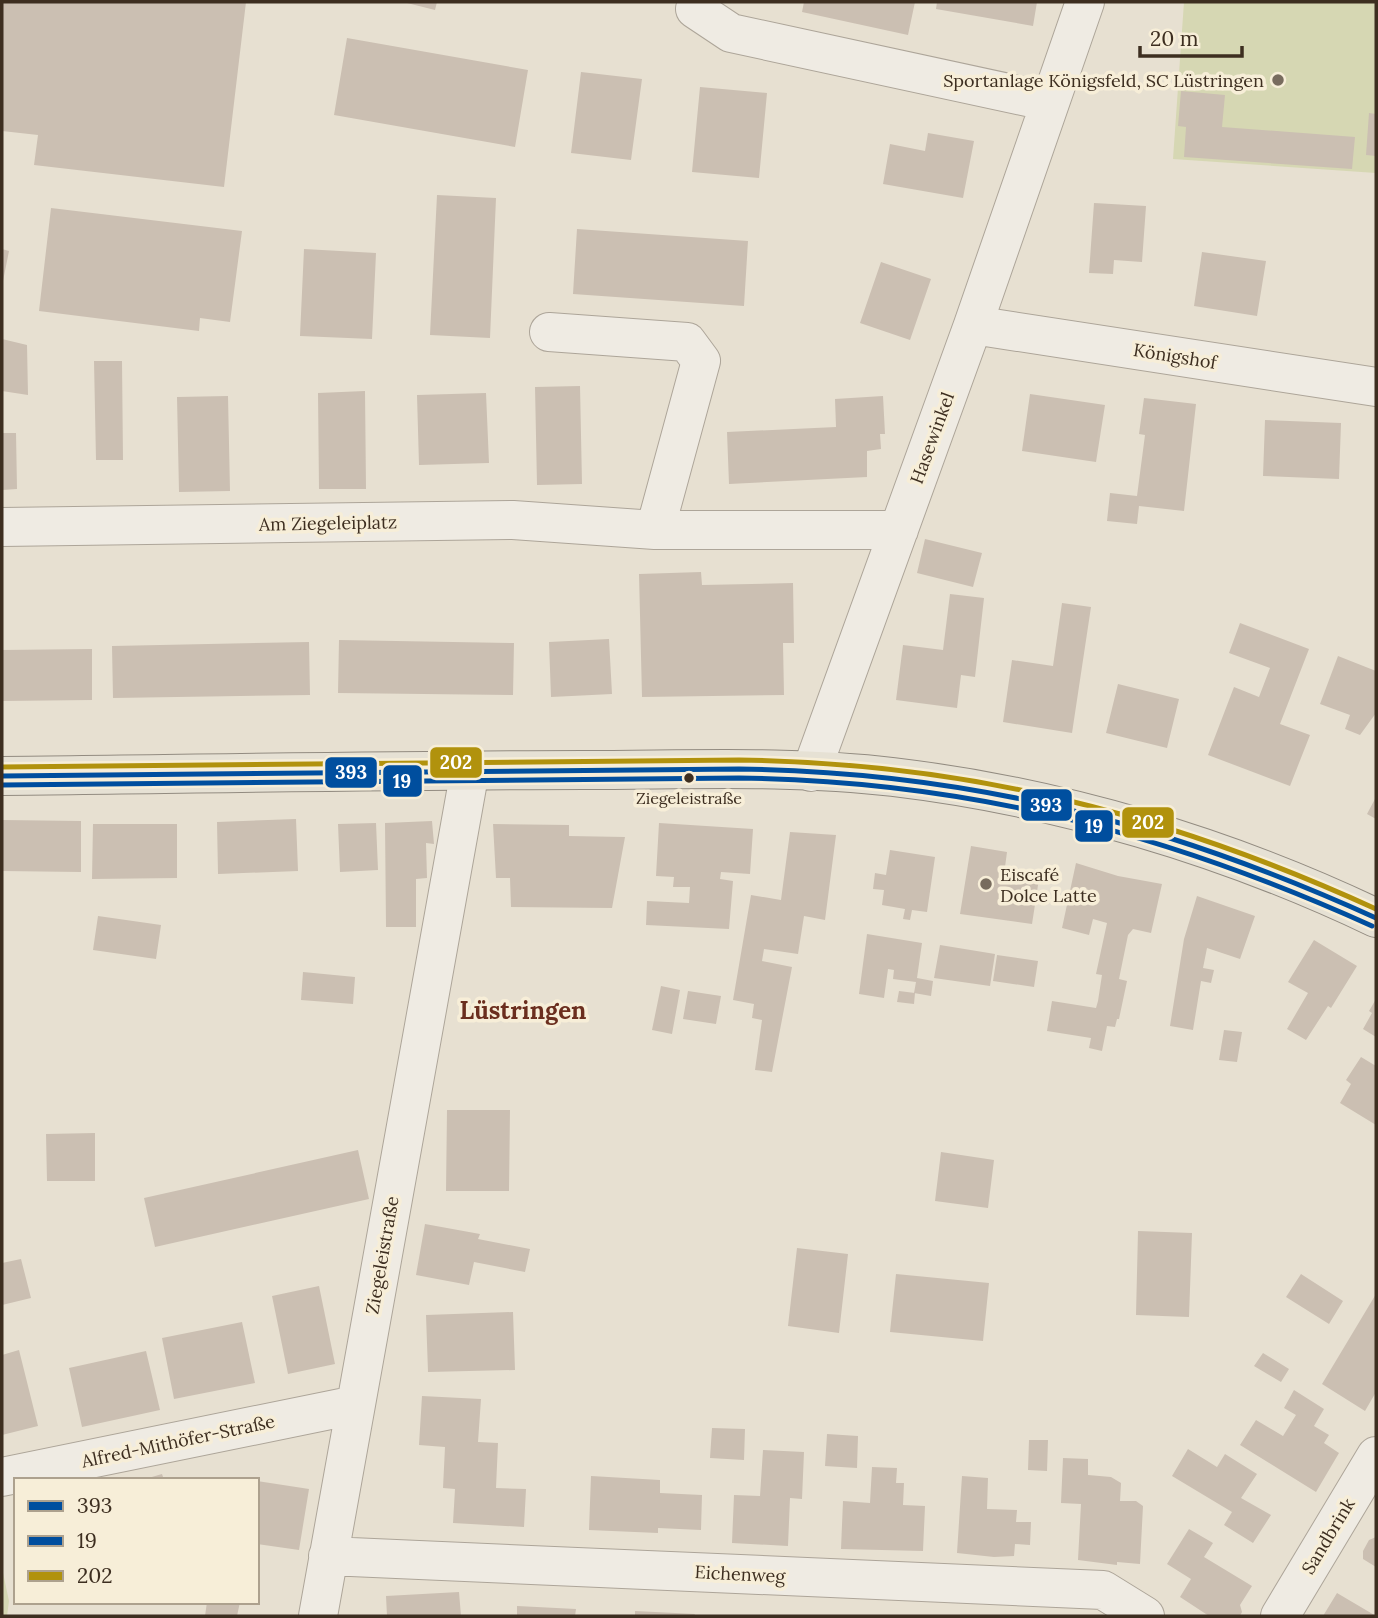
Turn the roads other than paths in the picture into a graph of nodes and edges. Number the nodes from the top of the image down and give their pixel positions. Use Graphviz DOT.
graph roads {
  1 [pos="1086,2"];
  2 [pos="695,9"];
  3 [pos="1050,102"];
  4 [pos="973,325"];
  5 [pos="549,332"];
  6 [pos="1376,387"];
  7 [pos="2,527"];
  8 [pos="655,530"];
  9 [pos="899,530"];
  10 [pos="470,770"];
  11 [pos="811,772"];
  12 [pos="2,776"];
  13 [pos="1376,918"];
  14 [pos="355,1405"];
  15 [pos="1376,1456"];
  16 [pos="2,1477"];
  17 [pos="328,1556"];
  18 [pos="318,1616"];
  19 [pos="1145,1616"];
  20 [pos="1280,1616"];
  1 -- 3 [label="street, Hasewinkel"];
  2 -- 3 [label="street"];
  3 -- 4 [label="street, Hasewinkel"];
  4 -- 6 [label="street, Königshof"];
  4 -- 9 [label="street, Hasewinkel"];
  5 -- 8 [label="street"];
  7 -- 8 [label="street, Am Ziegeleiplatz"];
  8 -- 9 [label="street, Am Ziegeleiplatz"];
  9 -- 11 [label="street, Hasewinkel"];
  10 -- 11 [label="main road"];
  10 -- 12 [label="main road"];
  10 -- 14 [label="street, Ziegeleistraße"];
  11 -- 13 [label="main road"];
  14 -- 16 [label="street, Alfred-Mithöfer-Straße"];
  14 -- 17 [label="street, Ziegeleistraße"];
  15 -- 20 [label="street, Sandbrink"];
  17 -- 18 [label="street, Ziegeleistraße"];
  17 -- 19 [label="street, Eichenweg"];
}
